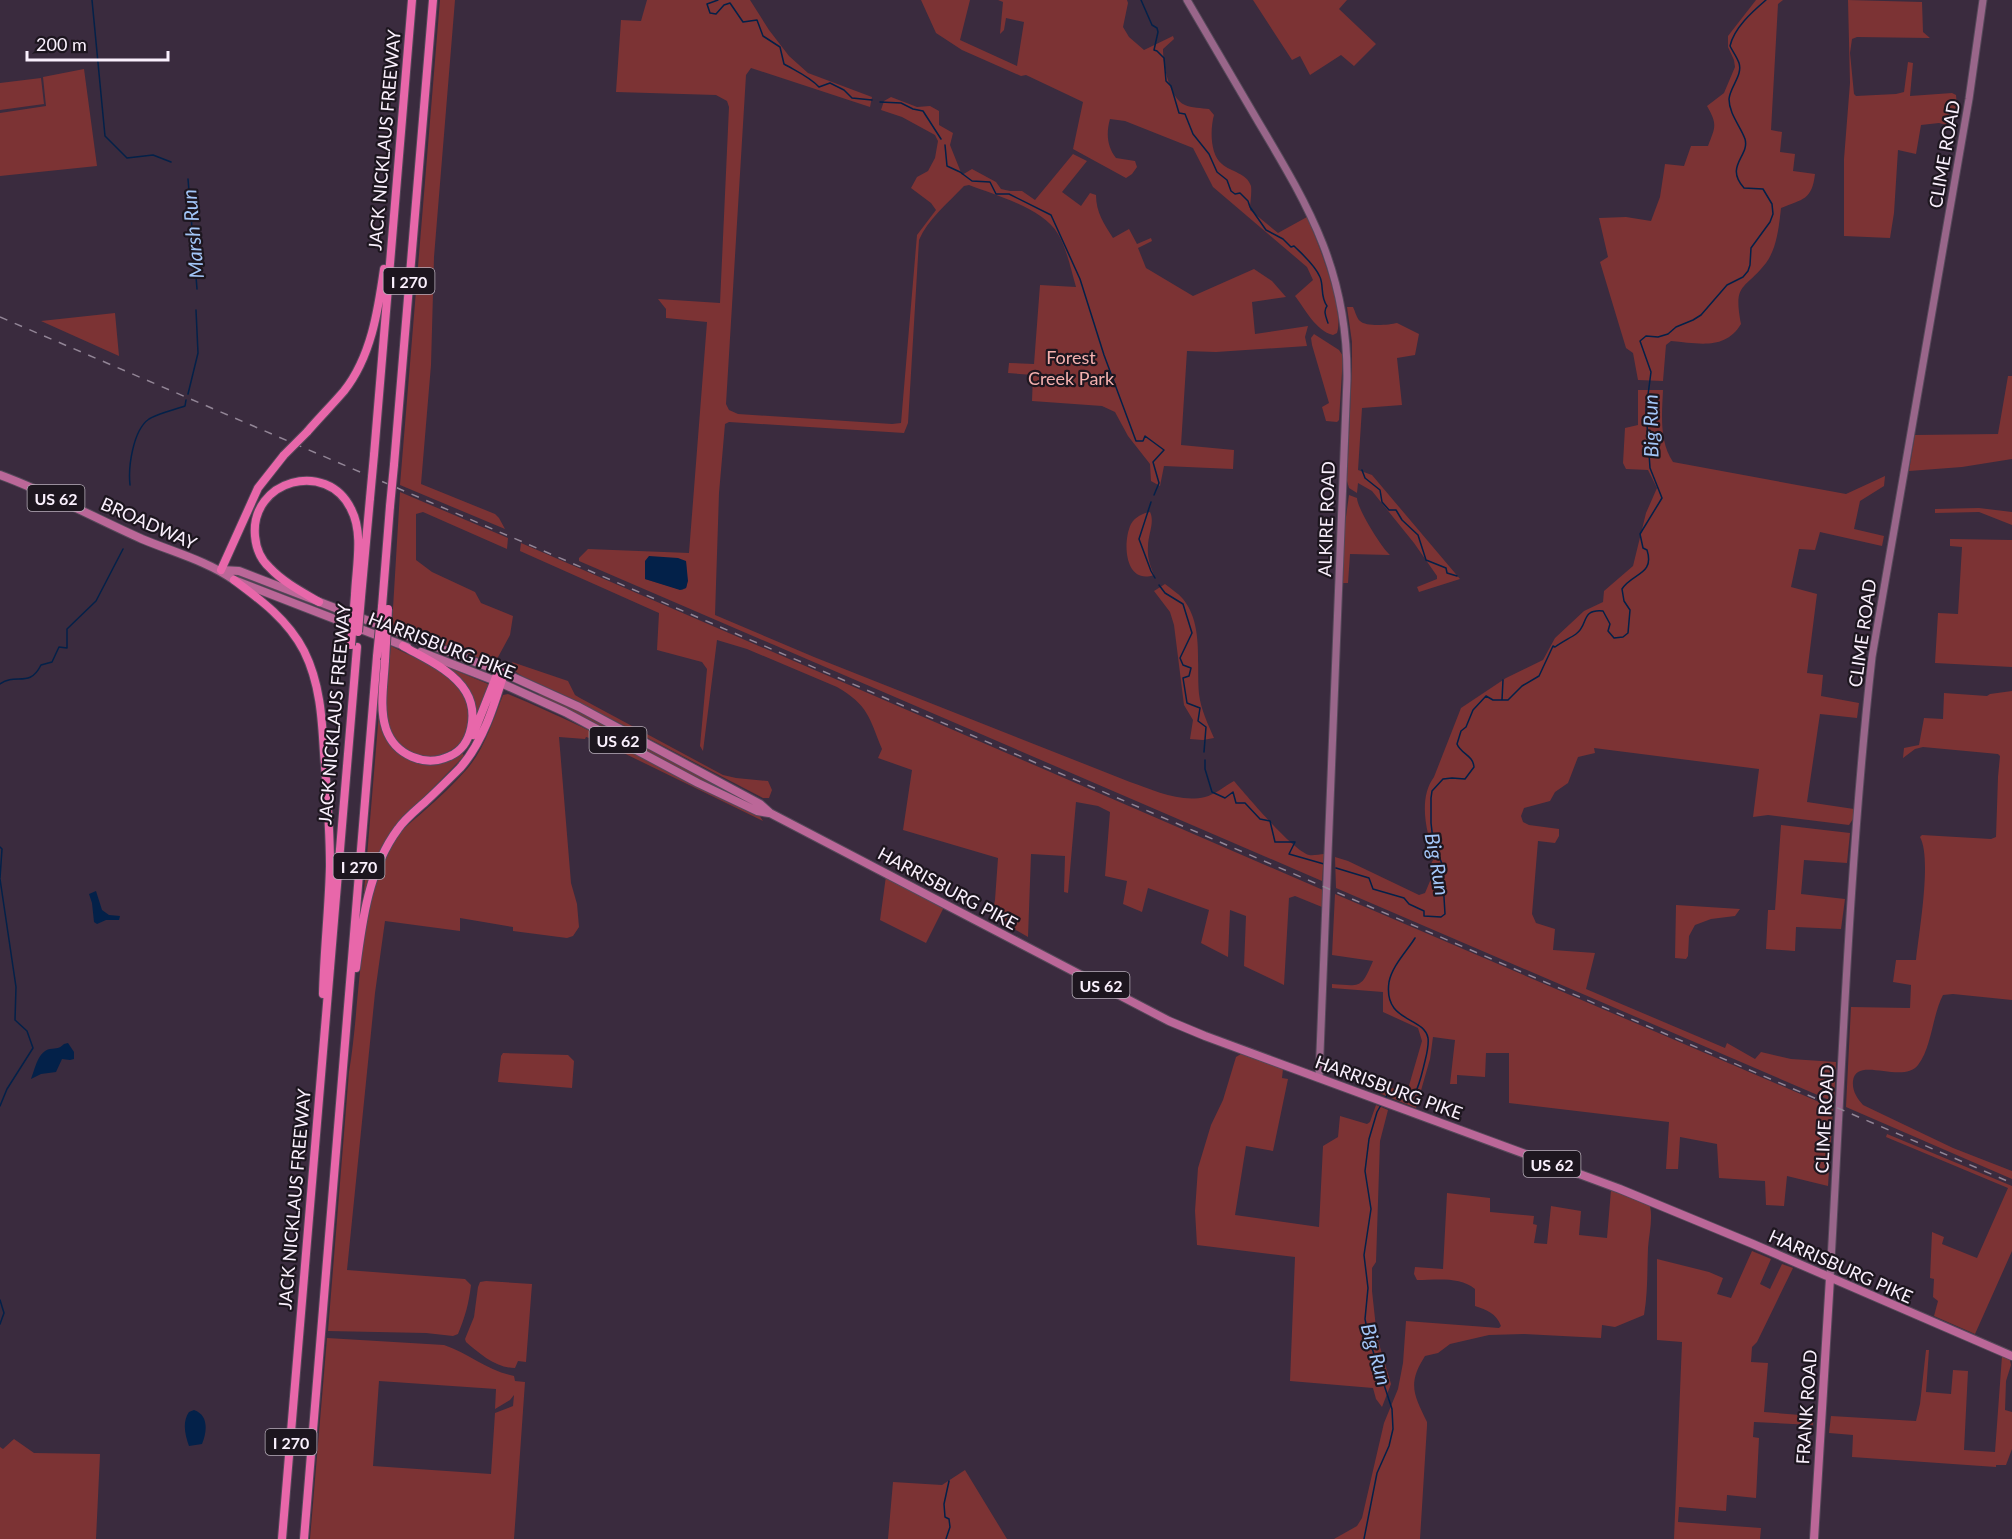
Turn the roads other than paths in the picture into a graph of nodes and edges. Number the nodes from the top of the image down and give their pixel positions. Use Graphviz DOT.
graph roads {
  1 [pos="412,0"];
  2 [pos="433,0"];
  3 [pos="1187,0"];
  4 [pos="1983,0"];
  5 [pos="395,195"];
  6 [pos="0,475"];
  7 [pos="221,570"];
  8 [pos="234,580"];
  9 [pos="358,596"];
  10 [pos="319,602"];
  11 [pos="403,646"];
  12 [pos="381,658"];
  13 [pos="501,672"];
  14 [pos="498,682"];
  15 [pos="462,747"];
  16 [pos="770,813"];
  17 [pos="323,1054"];
  18 [pos="342,1075"];
  19 [pos="1319,1077"];
  20 [pos="1830,1278"];
  21 [pos="2012,1356"];
  22 [pos="282,1539"];
  23 [pos="304,1539"];
  24 [pos="1814,1539"];
  1 -- 5 [label="highway, JACK NICKLAUS FREEWAY / I 270"];
  2 -- 12 [label="highway, JACK NICKLAUS FREEWAY / I 270, bridge"];
  3 -- 19 [label="main road, ALKIRE ROAD"];
  4 -- 20 [label="main road, CLIME ROAD"];
  5 -- 7 [label="highway, bridge"];
  5 -- 9 [label="highway, JACK NICKLAUS FREEWAY / I 270, bridge"];
  6 -- 7 [label="main road, BROADWAY / US 62"];
  7 -- 8 [label="main road, HARRISBURG PIKE / US 62"];
  7 -- 10 [label="main road, HARRISBURG PIKE / US 62"];
  8 -- 11 [label="main road, HARRISBURG PIKE / US 62"];
  8 -- 17 [label="highway"];
  9 -- 10 [label="highway"];
  9 -- 17 [label="highway, JACK NICKLAUS FREEWAY / I 270, bridge"];
  10 -- 13 [label="main road, HARRISBURG PIKE / US 62"];
  11 -- 14 [label="main road, HARRISBURG PIKE / US 62"];
  11 -- 15 [label="highway"];
  12 -- 15 [label="highway"];
  12 -- 18 [label="highway, JACK NICKLAUS FREEWAY / I 270"];
  13 -- 14 [label="highway"];
  13 -- 16 [label="main road, HARRISBURG PIKE / US 62"];
  14 -- 15 [label="highway"];
  14 -- 16 [label="main road, HARRISBURG PIKE / US 62"];
  14 -- 18 [label="highway"];
  16 -- 19 [label="main road, HARRISBURG PIKE / US 62"];
  17 -- 22 [label="highway, JACK NICKLAUS FREEWAY / I 270"];
  18 -- 23 [label="highway, JACK NICKLAUS FREEWAY / I 270"];
  19 -- 20 [label="main road, HARRISBURG PIKE / US 62"];
  20 -- 21 [label="main road, HARRISBURG PIKE / US 62"];
  20 -- 24 [label="main road, FRANK ROAD"];
}
